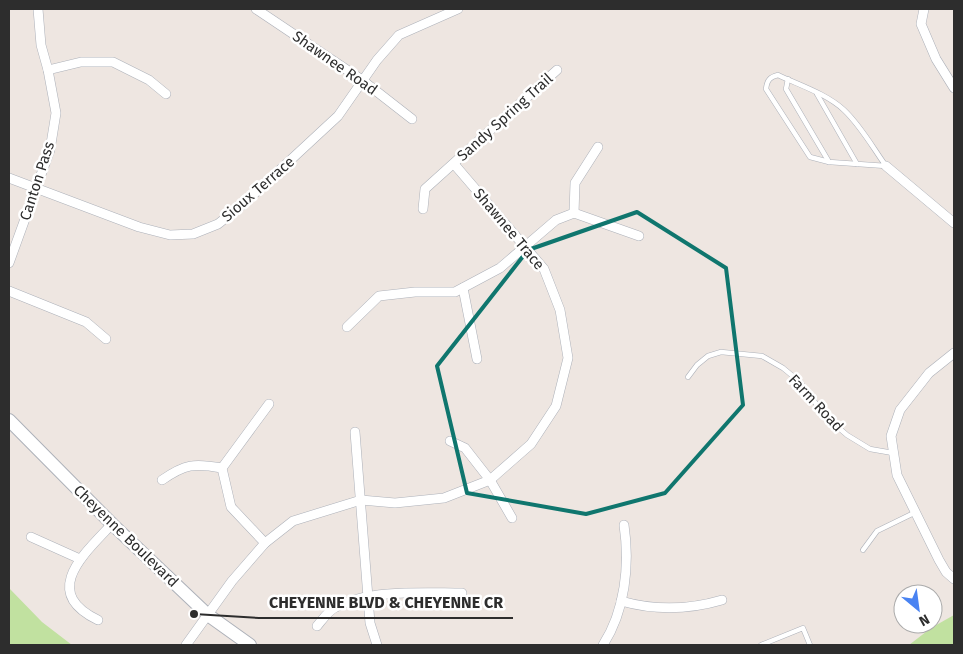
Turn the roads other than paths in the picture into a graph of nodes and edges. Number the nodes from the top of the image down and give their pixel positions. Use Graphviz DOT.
graph roads {
  1 [pos="38,9"];
  2 [pos="256,9"];
  3 [pos="458,9"];
  4 [pos="924,9"];
  5 [pos="48,70"];
  6 [pos="557,70"];
  7 [pos="788,79"];
  8 [pos="362,80"];
  9 [pos="954,88"];
  10 [pos="817,93"];
  11 [pos="166,94"];
  12 [pos="412,119"];
  13 [pos="598,146"];
  14 [pos="829,162"];
  15 [pos="454,164"];
  16 [pos="857,164"];
  17 [pos="886,166"];
  18 [pos="9,178"];
  19 [pos="36,190"];
  20 [pos="423,209"];
  21 [pos="574,214"];
  22 [pos="954,223"];
  23 [pos="639,236"];
  24 [pos="525,246"];
  25 [pos="9,263"];
  26 [pos="463,288"];
  27 [pos="9,291"];
  28 [pos="347,327"];
  29 [pos="106,339"];
  30 [pos="954,352"];
  31 [pos="477,359"];
  32 [pos="688,377"];
  33 [pos="269,404"];
  34 [pos="9,420"];
  35 [pos="355,432"];
  36 [pos="450,441"];
  37 [pos="893,453"];
  38 [pos="222,468"];
  39 [pos="162,480"];
  40 [pos="490,480"];
  41 [pos="361,500"];
  42 [pos="916,512"];
  43 [pos="512,518"];
  44 [pos="112,524"];
  45 [pos="624,525"];
  46 [pos="31,537"];
  47 [pos="265,543"];
  48 [pos="863,550"];
  49 [pos="80,559"];
  50 [pos="954,579"];
  51 [pos="462,593"];
  52 [pos="367,596"];
  53 [pos="722,600"];
  54 [pos="622,601"];
  55 [pos="208,615"];
  56 [pos="98,620"];
  57 [pos="317,626"];
  58 [pos="186,645"];
  59 [pos="250,645"];
  60 [pos="377,645"];
  61 [pos="603,645"];
  62 [pos="761,645"];
  63 [pos="810,645"];
  1 -- 5 [label="street, Canton Pass"];
  2 -- 8 [label="street, Shawnee Road"];
  3 -- 8 [label="street, Sioux Terrace"];
  4 -- 9 [label="street"];
  5 -- 11 [label="street"];
  5 -- 19 [label="street, Canton Pass"];
  6 -- 15 [label="street, Sandy Spring Trail"];
  7 -- 10 [label="lane"];
  7 -- 14 [label="lane"];
  7 -- 14 [label="lane"];
  8 -- 12 [label="street, Shawnee Road"];
  8 -- 19 [label="street, Sioux Terrace"];
  10 -- 16 [label="lane"];
  10 -- 17 [label="lane"];
  13 -- 21 [label="street"];
  14 -- 16 [label="lane"];
  15 -- 20 [label="street, Sandy Spring Trail"];
  15 -- 24 [label="street, Shawnee Trace"];
  16 -- 17 [label="lane"];
  17 -- 22 [label="street"];
  18 -- 19 [label="street, Sioux Terrace"];
  19 -- 25 [label="street, Canton Pass"];
  21 -- 23 [label="street"];
  21 -- 24 [label="street"];
  24 -- 26 [label="street"];
  24 -- 40 [label="street, Shawnee Trace"];
  26 -- 28 [label="street"];
  26 -- 31 [label="street"];
  27 -- 29 [label="street"];
  30 -- 37 [label="street"];
  32 -- 37 [label="lane, Farm Road"];
  33 -- 38 [label="street"];
  34 -- 44 [label="street, Cheyenne Boulevard"];
  35 -- 41 [label="street"];
  36 -- 40 [label="street"];
  37 -- 42 [label="street"];
  38 -- 39 [label="street"];
  38 -- 47 [label="street"];
  40 -- 41 [label="street, Shawnee Trace"];
  40 -- 43 [label="street"];
  41 -- 47 [label="street, Shawnee Trace"];
  41 -- 52 [label="street"];
  42 -- 48 [label="lane"];
  42 -- 50 [label="street"];
  44 -- 49 [label="street"];
  44 -- 55 [label="street, Cheyenne Boulevard"];
  45 -- 54 [label="street"];
  46 -- 49 [label="street"];
  47 -- 55 [label="street, Shawnee Trace"];
  49 -- 56 [label="street"];
  51 -- 52 [label="street"];
  52 -- 57 [label="street"];
  52 -- 60 [label="street"];
  53 -- 54 [label="street"];
  54 -- 61 [label="street"];
  55 -- 58 [label="street, Shawnee Trace"];
  55 -- 59 [label="street, Cheyenne Boulevard"];
  62 -- 63 [label="lane"];
}
